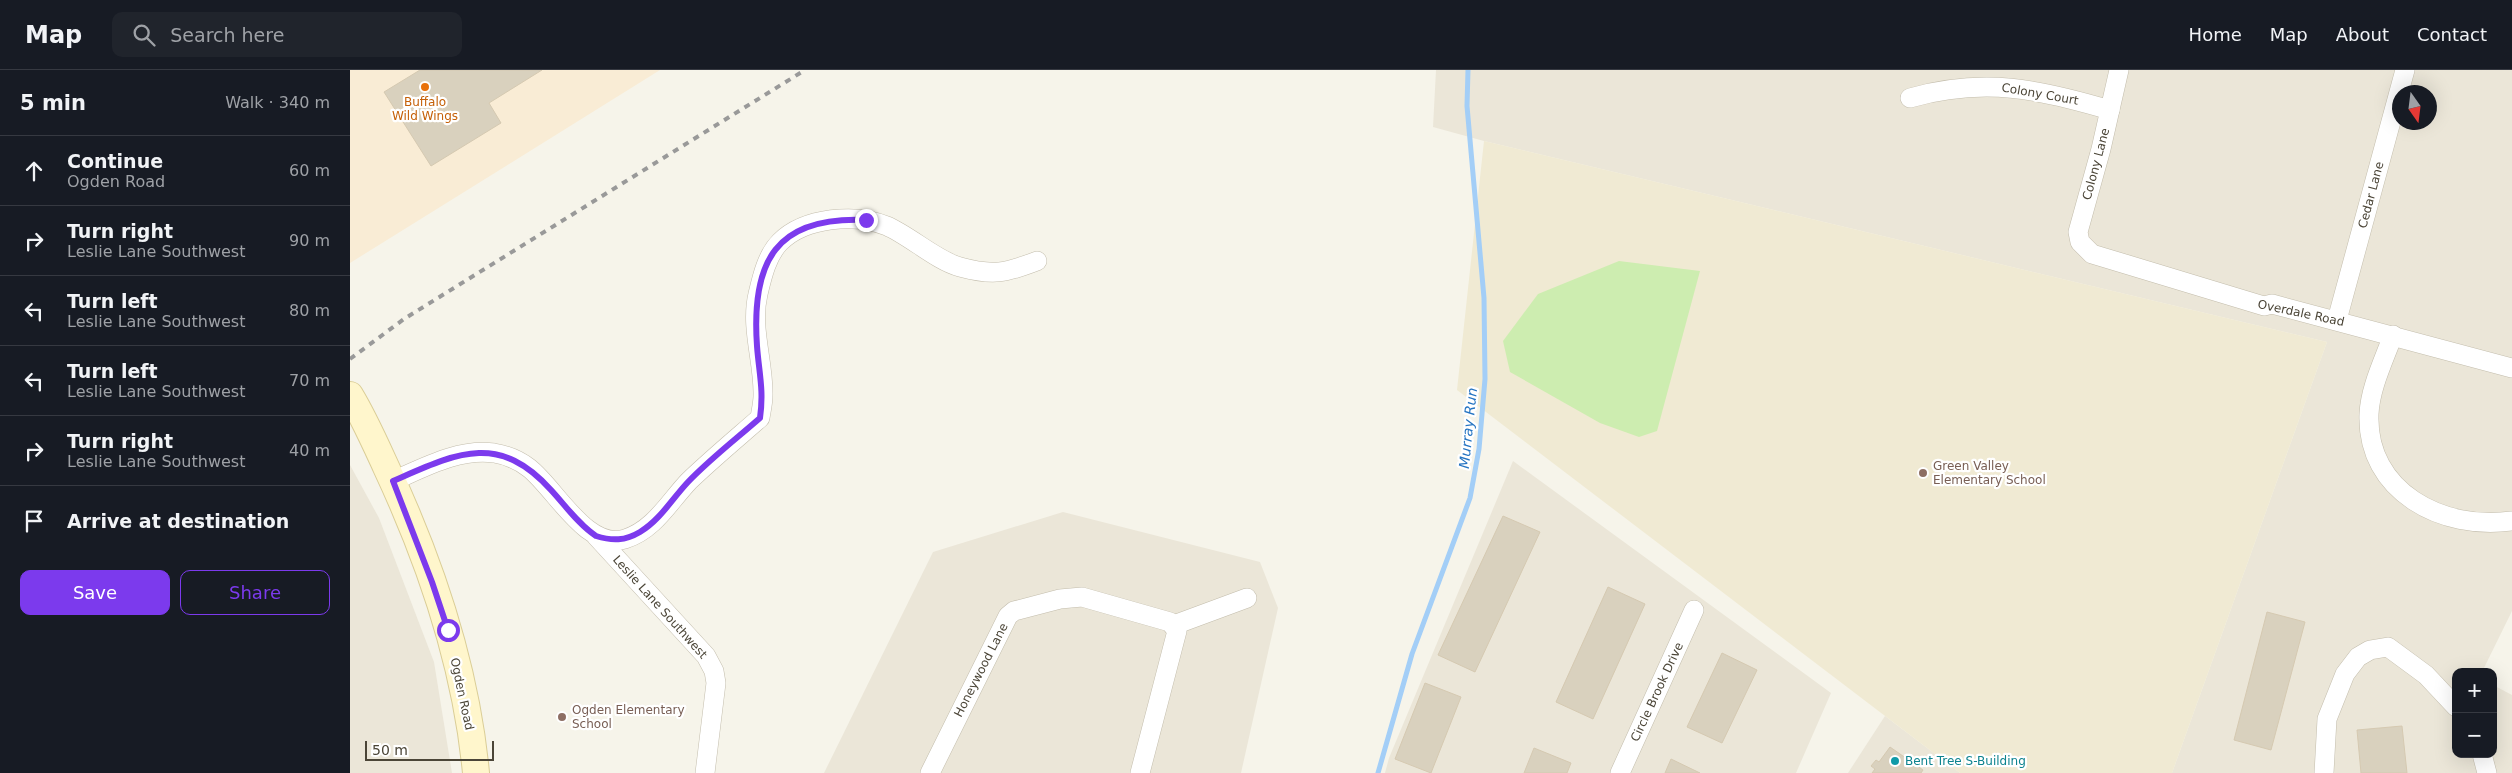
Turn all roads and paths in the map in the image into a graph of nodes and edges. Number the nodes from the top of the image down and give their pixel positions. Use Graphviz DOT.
graph roads {
  1 [pos="2119,70"];
  2 [pos="2405,70"];
  3 [pos="1910,98"];
  4 [pos="2110,110"];
  5 [pos="2092,254"];
  6 [pos="1037,261"];
  7 [pos="2337,320"];
  8 [pos="2393,335"];
  9 [pos="2512,368"];
  10 [pos="355,403"];
  11 [pos="393,481"];
  12 [pos="2512,521"];
  13 [pos="596,536"];
  14 [pos="1246,598"];
  15 [pos="1694,610"];
  16 [pos="1174,625"];
  17 [pos="2452,703"];
  18 [pos="2483,758"];
  19 [pos="476,773"];
  20 [pos="705,773"];
  21 [pos="930,773"];
  22 [pos="1140,773"];
  23 [pos="1620,773"];
  24 [pos="2324,773"];
  25 [pos="2487,773"];
  1 -- 4 [label="street, Colony Lane"];
  2 -- 7 [label="street, Cedar Lane"];
  3 -- 4 [label="street, Colony Court"];
  4 -- 5 [label="street, Colony Lane"];
  5 -- 7 [label="street, Overdale Road"];
  6 -- 13 [label="street, Leslie Lane Southwest"];
  7 -- 8 [label="street, Overdale Road"];
  8 -- 9 [label="street, Overdale Road"];
  8 -- 12 [label="street"];
  10 -- 11 [label="street, Ogden Road"];
  11 -- 13 [label="street, Leslie Lane Southwest"];
  11 -- 19 [label="street, Ogden Road"];
  13 -- 20 [label="street, Leslie Lane Southwest"];
  14 -- 16 [label="street"];
  15 -- 23 [label="street, Circle Brook Drive"];
  16 -- 21 [label="street, Honeywood Lane"];
  16 -- 22 [label="street"];
  17 -- 24 [label="street"];
  18 -- 25 [label="street"];
}
